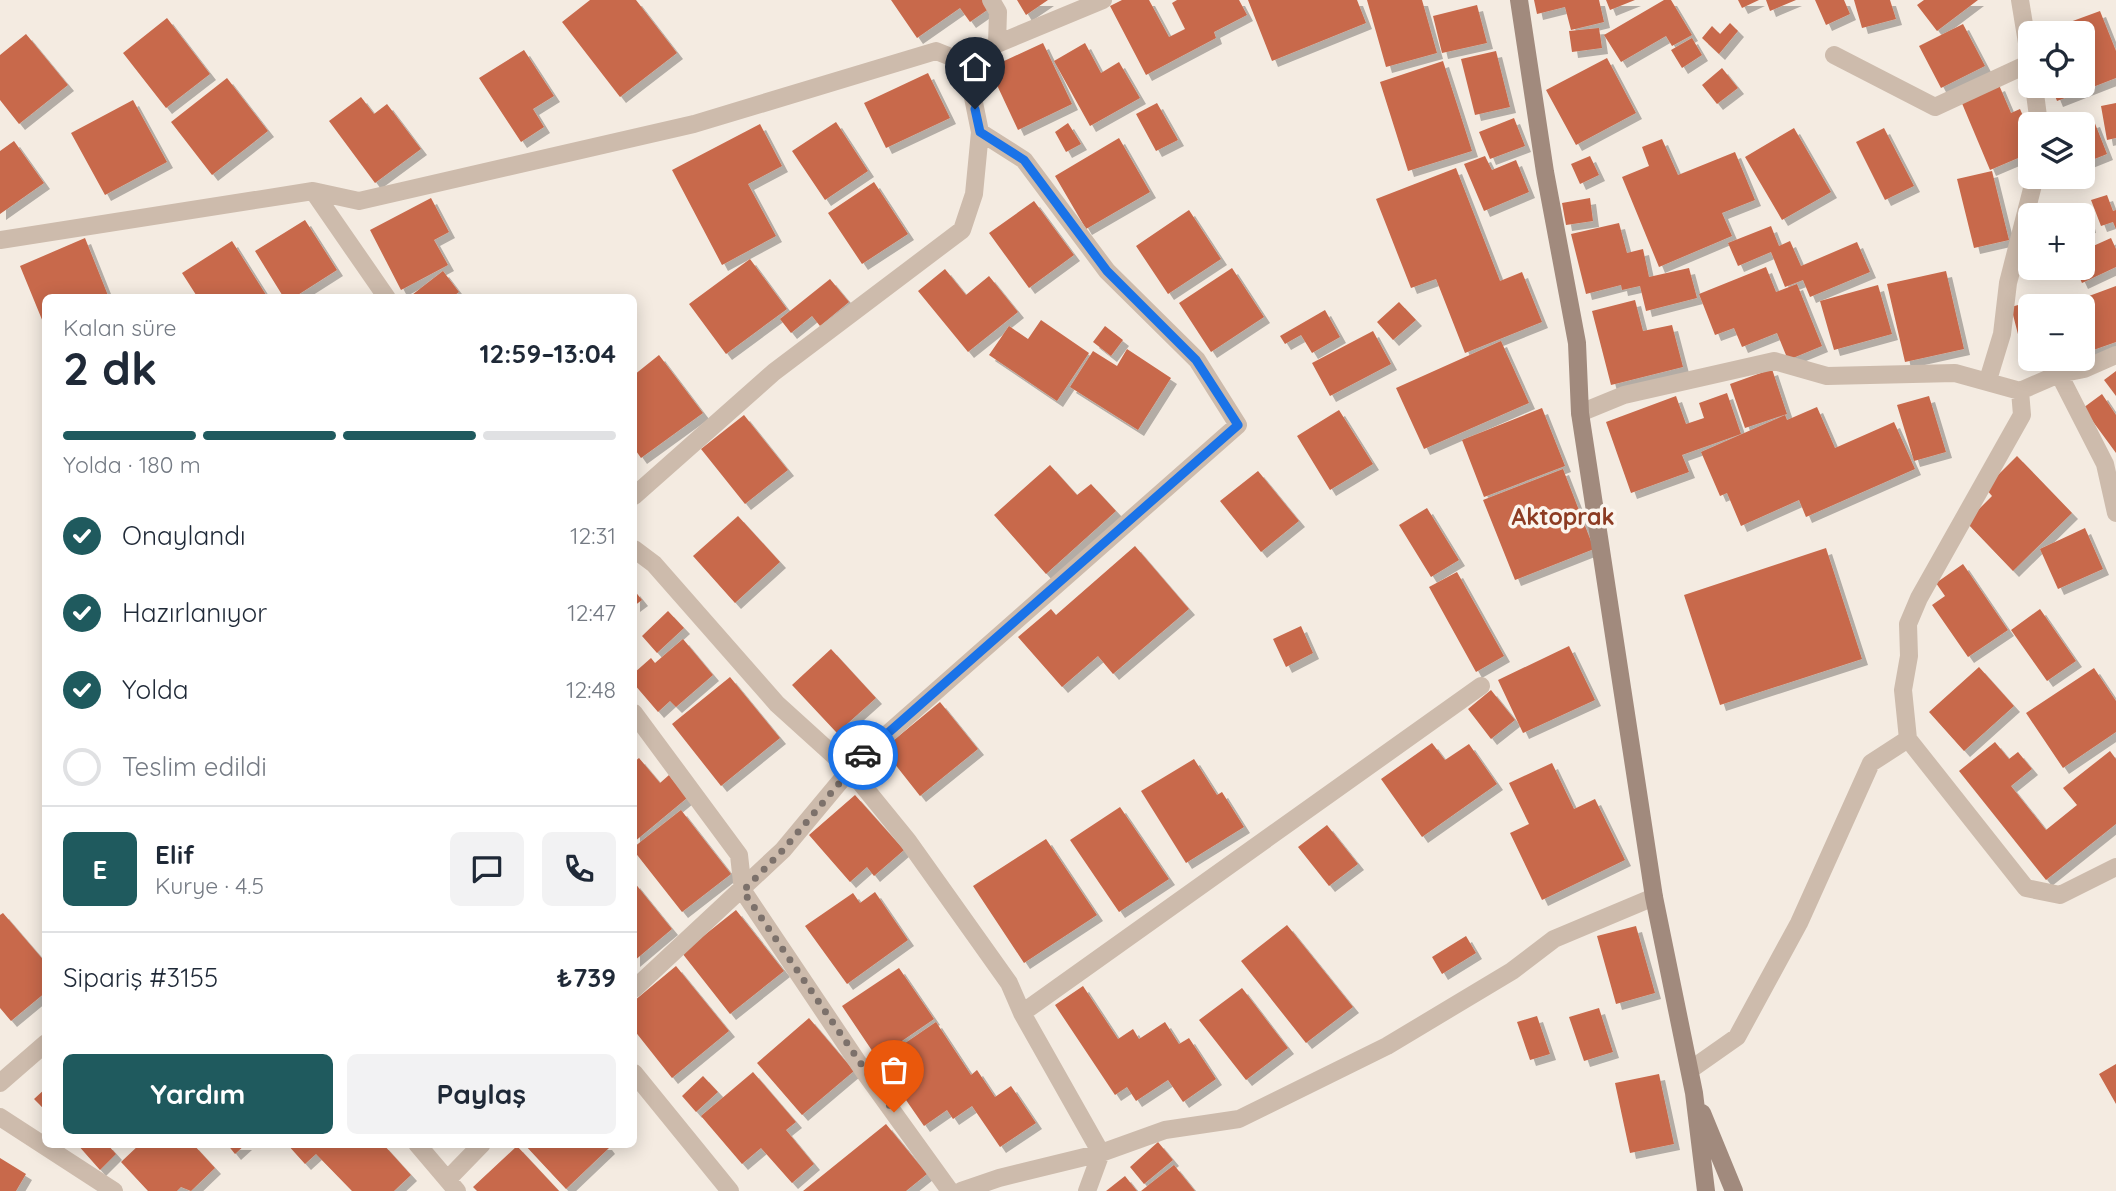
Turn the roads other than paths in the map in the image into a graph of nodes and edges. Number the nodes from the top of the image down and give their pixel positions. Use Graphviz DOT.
graph roads {
  1 [pos="991,0"];
  2 [pos="1103,0"];
  3 [pos="1519,0"];
  4 [pos="2020,0"];
  5 [pos="2023,21"];
  6 [pos="998,44"];
  7 [pos="1834,55"];
  8 [pos="966,63"];
  9 [pos="2018,68"];
  10 [pos="980,132"];
  11 [pos="2032,189"];
  12 [pos="313,191"];
  13 [pos="0,240"];
  14 [pos="384,294"];
  15 [pos="2116,355"];
  16 [pos="2059,374"];
  17 [pos="1989,380"];
  18 [pos="2020,391"];
  19 [pos="1580,413"];
  20 [pos="637,493"];
  21 [pos="2116,513"];
  22 [pos="637,551"];
  23 [pos="1481,686"];
  24 [pos="637,717"];
  25 [pos="1908,739"];
  26 [pos="851,771"];
  27 [pos="2116,867"];
  28 [pos="743,891"];
  29 [pos="1654,897"];
  30 [pos="637,986"];
  31 [pos="1022,1013"];
  32 [pos="42,1046"];
  33 [pos="1690,1070"];
  34 [pos="637,1077"];
  35 [pos="0,1083"];
  36 [pos="1694,1093"];
  37 [pos="0,1117"];
  38 [pos="42,1144"];
  39 [pos="48,1148"];
  40 [pos="420,1148"];
  41 [pos="479,1148"];
  42 [pos="1101,1153"];
  43 [pos="453,1185"];
  44 [pos="114,1191"];
  45 [pos="730,1191"];
  46 [pos="950,1191"];
  47 [pos="961,1191"];
  48 [pos="1087,1191"];
  49 [pos="1706,1191"];
  50 [pos="1734,1191"];
  1 -- 6 [label="street"];
  2 -- 6 [label="street"];
  3 -- 19 [label="street"];
  4 -- 5 [label="street"];
  6 -- 8 [label="street"];
  7 -- 9 [label="street"];
  8 -- 10 [label="street"];
  8 -- 12 [label="street"];
  10 -- 20 [label="street"];
  10 -- 26 [label="street"];
  11 -- 17 [label="street"];
  12 -- 13 [label="street"];
  12 -- 14 [label="street"];
  15 -- 16 [label="street"];
  16 -- 18 [label="street"];
  16 -- 21 [label="street"];
  17 -- 18 [label="street"];
  17 -- 19 [label="street"];
  18 -- 25 [label="street"];
  19 -- 29 [label="street"];
  22 -- 26 [label="street"];
  23 -- 31 [label="street"];
  24 -- 28 [label="street"];
  25 -- 27 [label="street"];
  25 -- 33 [label="street"];
  26 -- 28 [label="street"];
  26 -- 31 [label="street"];
  28 -- 30 [label="street"];
  28 -- 46 [label="street"];
  29 -- 33 [label="street"];
  29 -- 42 [label="street"];
  31 -- 42 [label="street"];
  32 -- 35 [label="street"];
  33 -- 36 [label="street"];
  34 -- 45 [label="street"];
  36 -- 49 [label="street"];
  36 -- 50 [label="street"];
  37 -- 38 [label="street"];
  39 -- 44 [label="street"];
  40 -- 43 [label="street"];
  41 -- 43 [label="street"];
  42 -- 47 [label="street"];
  42 -- 48 [label="street"];
}
